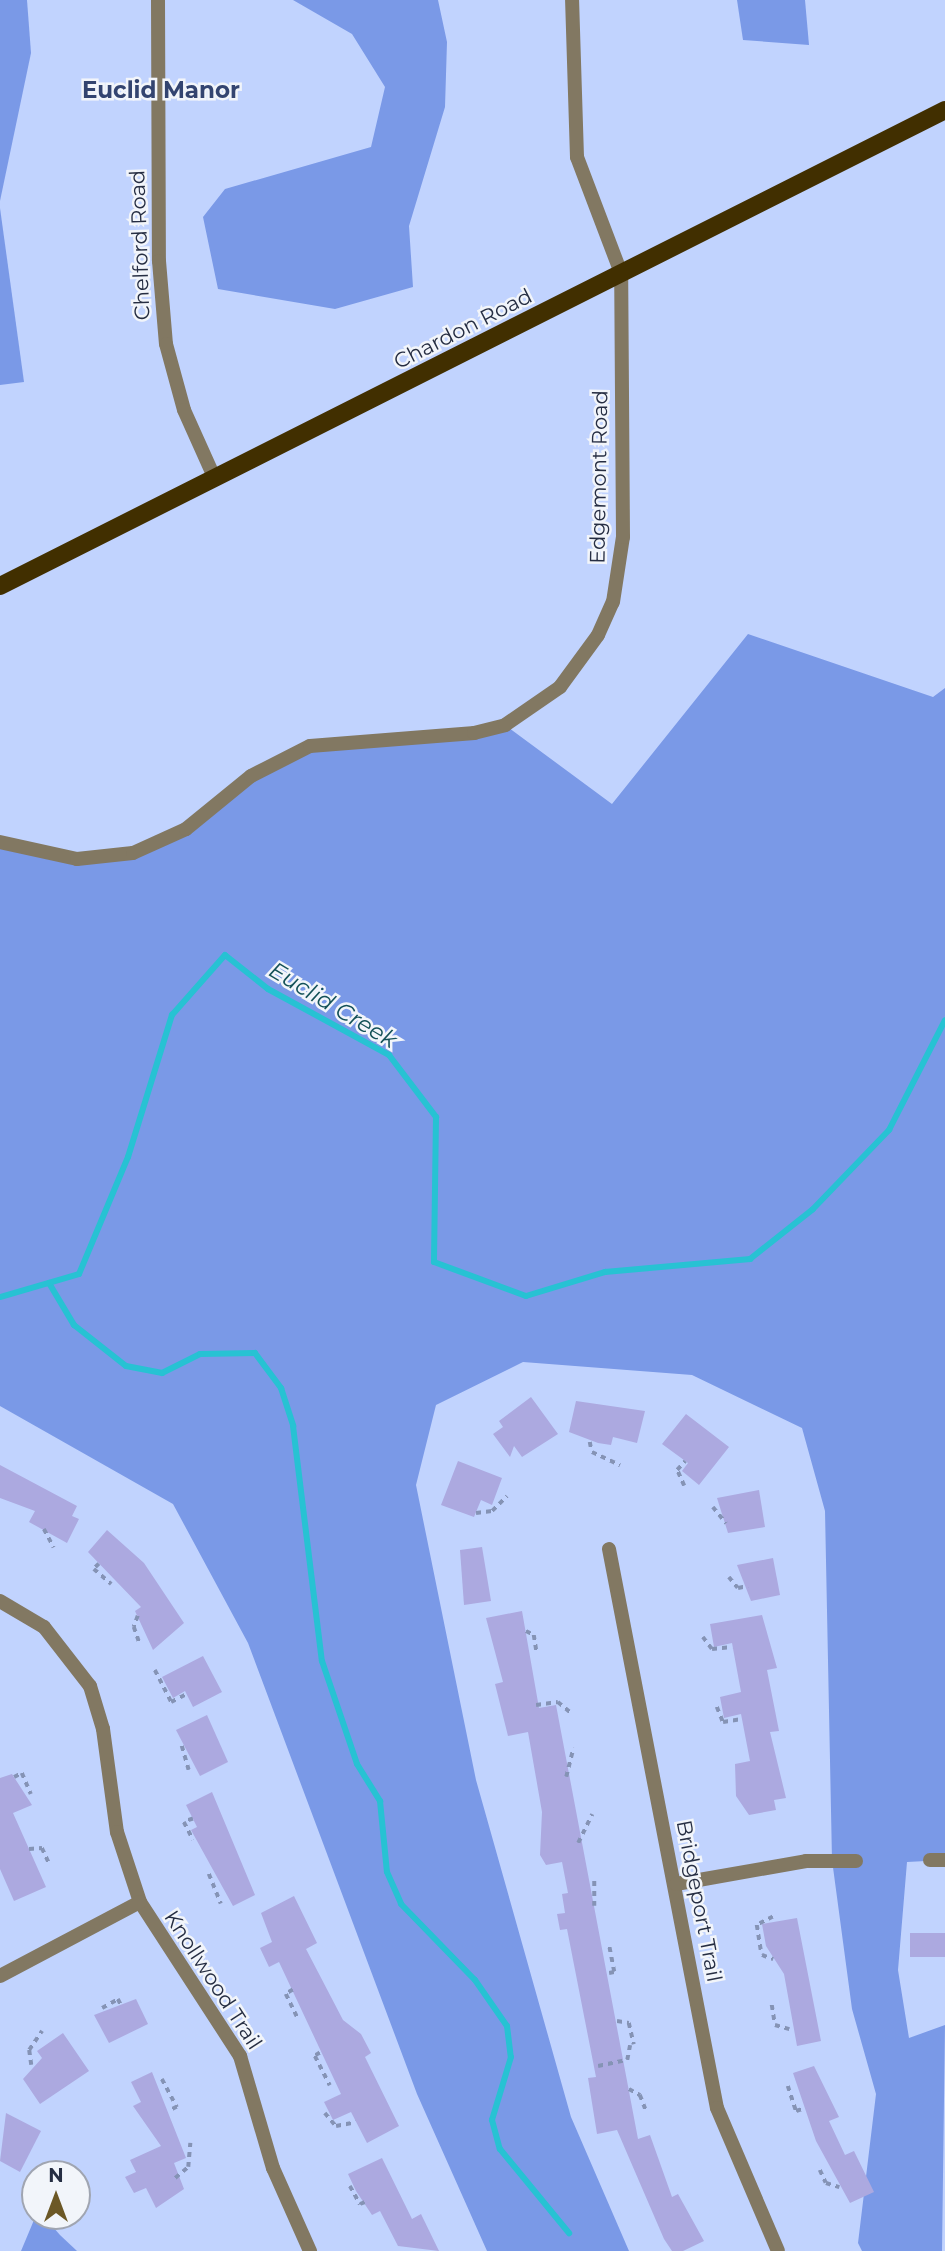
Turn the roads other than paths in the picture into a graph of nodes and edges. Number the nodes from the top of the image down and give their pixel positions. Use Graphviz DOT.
graph roads {
  1 [pos="158,0"];
  2 [pos="572,0"];
  3 [pos="945,110"];
  4 [pos="621,273"];
  5 [pos="215,479"];
  6 [pos="0,586"];
  7 [pos="0,842"];
  8 [pos="609,1549"];
  9 [pos="0,1601"];
  10 [pos="856,1861"];
  11 [pos="676,1884"];
  12 [pos="140,1902"];
  13 [pos="0,1976"];
  14 [pos="310,2251"];
  15 [pos="778,2251"];
  1 -- 5 [label="street, Chelford Road"];
  2 -- 4 [label="street"];
  3 -- 4 [label="main road, Chardon Road"];
  4 -- 5 [label="main road, Chardon Road"];
  4 -- 7 [label="street, Edgemont Road"];
  5 -- 6 [label="main road, Chardon Road"];
  8 -- 11 [label="street, Bridgeport Trail"];
  9 -- 12 [label="street, Knollwood Trail"];
  10 -- 11 [label="street"];
  11 -- 15 [label="street, Bridgeport Trail"];
  12 -- 13 [label="street"];
  12 -- 14 [label="street, Knollwood Trail"];
}
